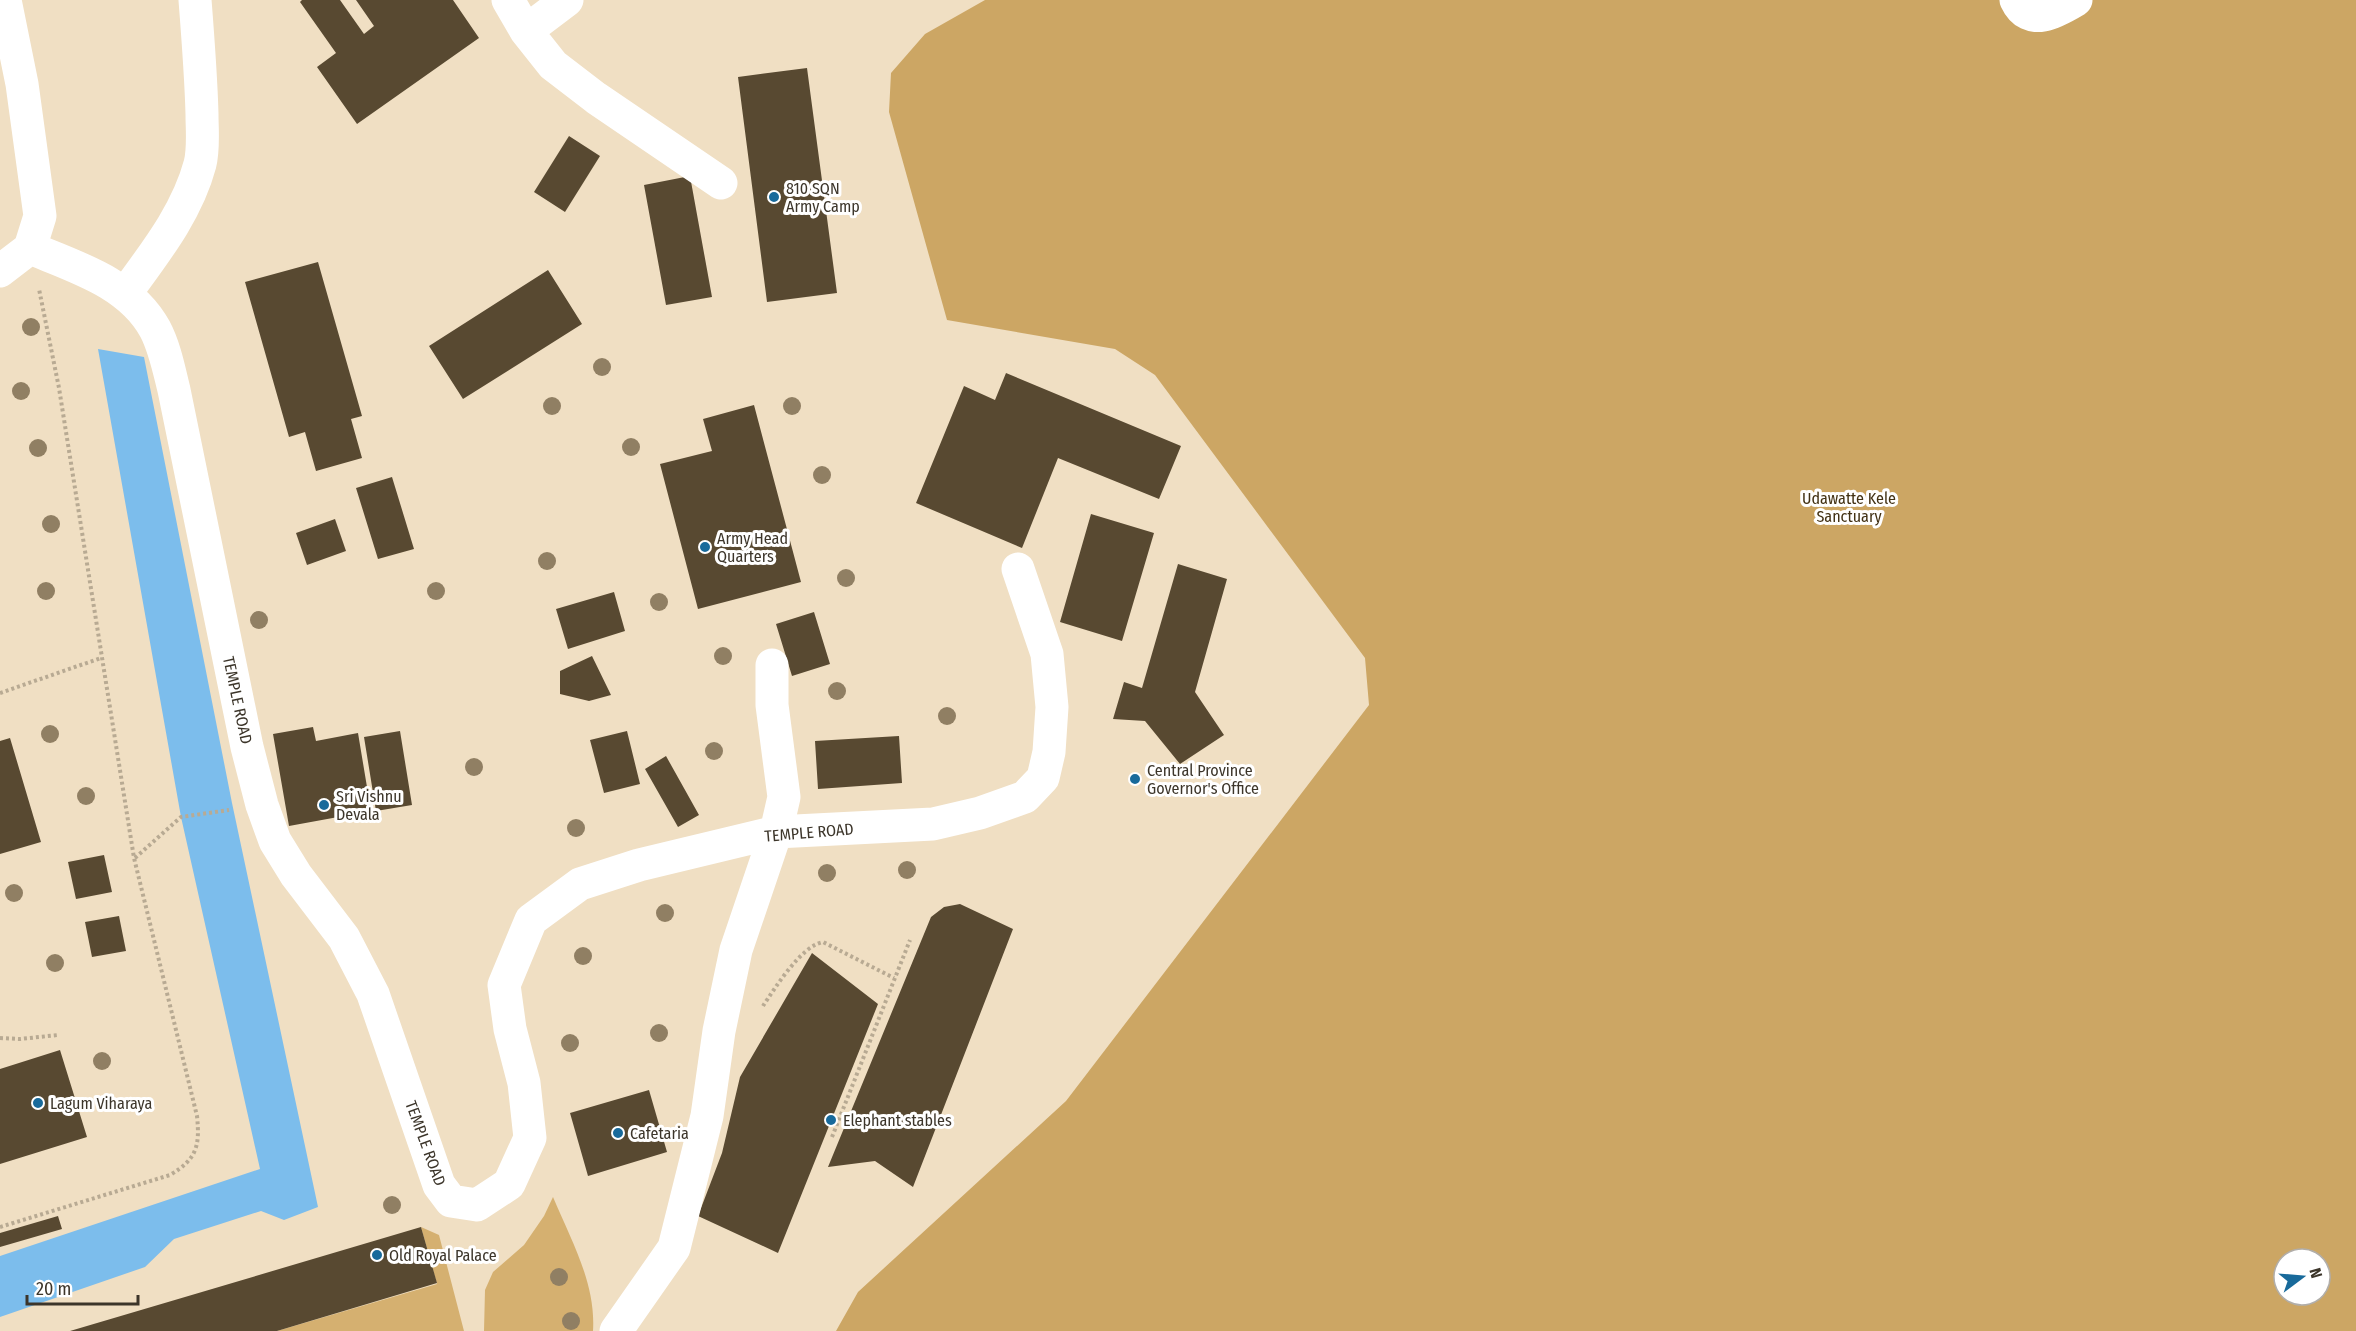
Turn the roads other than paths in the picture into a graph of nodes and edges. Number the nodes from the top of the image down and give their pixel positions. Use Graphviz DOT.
graph roads {
  1 [pos="5,0"];
  2 [pos="195,0"];
  3 [pos="508,0"];
  4 [pos="567,0"];
  5 [pos="2016,0"];
  6 [pos="2076,0"];
  7 [pos="526,31"];
  8 [pos="11,87"];
  9 [pos="721,183"];
  10 [pos="30,248"];
  11 [pos="0,271"];
  12 [pos="124,294"];
  13 [pos="1018,569"];
  14 [pos="772,665"];
  15 [pos="776,832"];
  16 [pos="616,1331"];
  1 -- 8 [label="street"];
  2 -- 12 [label="street"];
  3 -- 7 [label="street"];
  4 -- 7 [label="street"];
  5 -- 6 [label="street"];
  7 -- 9 [label="street"];
  8 -- 10 [label="street"];
  10 -- 11 [label="street"];
  10 -- 12 [label="street, TEMPLE ROAD"];
  12 -- 15 [label="street, TEMPLE ROAD"];
  13 -- 15 [label="street, TEMPLE ROAD"];
  14 -- 15 [label="street"];
  15 -- 16 [label="street"];
}
